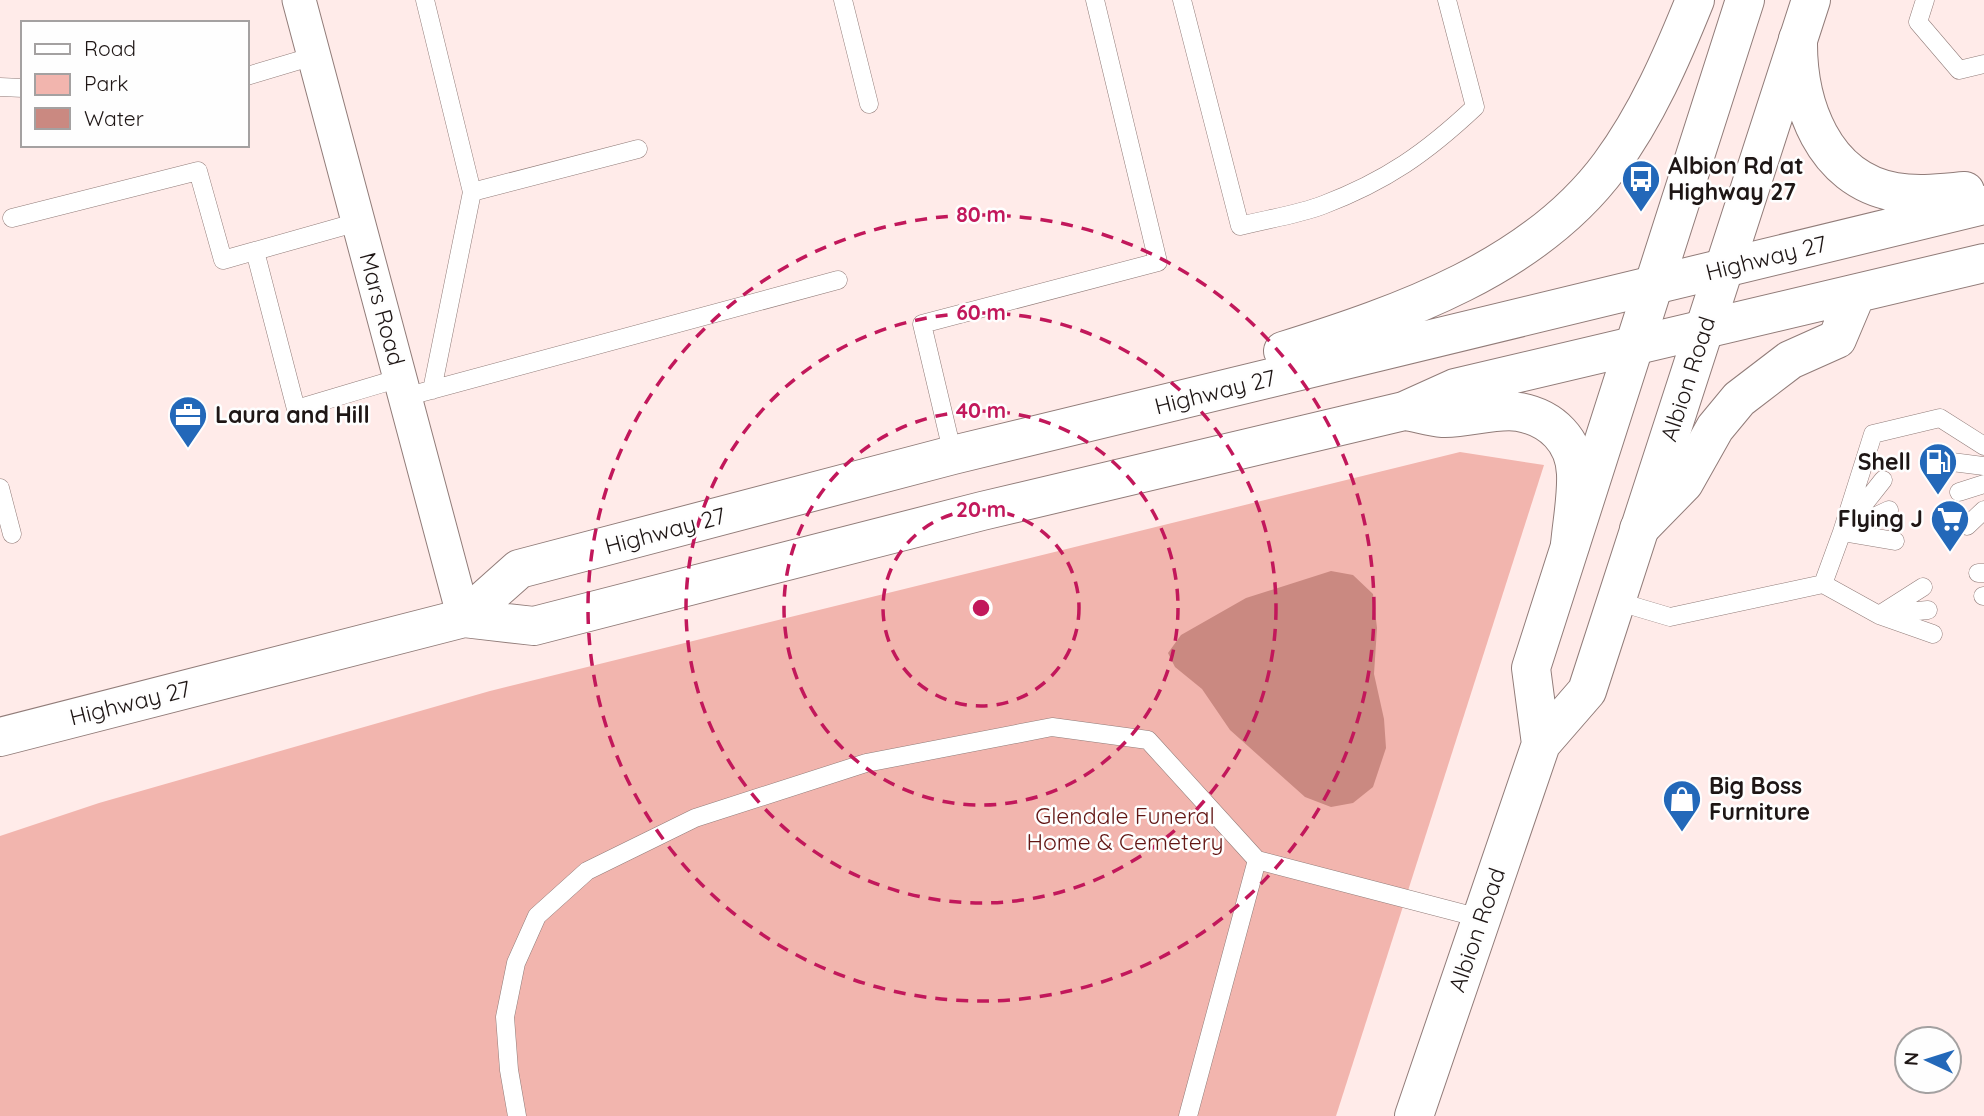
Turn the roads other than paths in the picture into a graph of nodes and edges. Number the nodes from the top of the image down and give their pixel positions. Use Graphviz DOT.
graph roads {
  1 [pos="299,0"];
  2 [pos="425,0"];
  3 [pos="843,0"];
  4 [pos="1095,0"];
  5 [pos="1182,0"];
  6 [pos="1447,0"];
  7 [pos="1695,0"];
  8 [pos="1745,0"];
  9 [pos="1811,0"];
  10 [pos="1926,0"];
  11 [pos="1798,39"];
  12 [pos="314,57"];
  13 [pos="1984,64"];
  14 [pos="248,76"];
  15 [pos="0,87"];
  16 [pos="21,88"];
  17 [pos="869,104"];
  18 [pos="638,149"];
  19 [pos="472,192"];
  20 [pos="1984,193"];
  21 [pos="1984,205"];
  22 [pos="12,218"];
  23 [pos="358,222"];
  24 [pos="255,251"];
  25 [pos="1724,268"];
  26 [pos="1983,269"];
  27 [pos="838,279"];
  28 [pos="1653,285"];
  29 [pos="1856,294"];
  30 [pos="1704,329"];
  31 [pos="1634,346"];
  32 [pos="412,389"];
  33 [pos="1141,410"];
  34 [pos="1404,411"];
  35 [pos="1984,446"];
  36 [pos="953,455"];
  37 [pos="1952,462"];
  38 [pos="1984,466"];
  39 [pos="1883,480"];
  40 [pos="1984,484"];
  41 [pos="0,488"];
  42 [pos="1959,492"];
  43 [pos="1889,510"];
  44 [pos="1984,510"];
  45 [pos="1967,526"];
  46 [pos="1639,529"];
  47 [pos="1842,531"];
  48 [pos="12,534"];
  49 [pos="1895,541"];
  50 [pos="1570,545"];
  51 [pos="1824,584"];
  52 [pos="1923,587"];
  53 [pos="1616,601"];
  54 [pos="1928,610"];
  55 [pos="1879,615"];
  56 [pos="464,618"];
  57 [pos="1933,634"];
  58 [pos="0,737"];
  59 [pos="1541,744"];
  60 [pos="1257,860"];
  61 [pos="1480,918"];
  62 [pos="517,1116"];
  63 [pos="1188,1116"];
  64 [pos="1414,1116"];
  1 -- 12 [label="street, Mars Road"];
  2 -- 19 [label="lane"];
  3 -- 17 [label="lane"];
  4 -- 36 [label="lane"];
  5 -- 6 [label="lane"];
  7 -- 33 [label="main road"];
  8 -- 28 [label="main road, Albion Road"];
  9 -- 11 [label="main road, Albion Road"];
  10 -- 13 [label="lane"];
  11 -- 20 [label="main road"];
  11 -- 25 [label="main road, Albion Road"];
  12 -- 14 [label="lane"];
  12 -- 23 [label="street, Mars Road"];
  15 -- 16 [label="lane"];
  18 -- 19 [label="lane"];
  19 -- 32 [label="lane"];
  21 -- 25 [label="main road, Highway 27"];
  22 -- 24 [label="lane"];
  23 -- 24 [label="lane"];
  23 -- 32 [label="street, Mars Road"];
  24 -- 32 [label="lane"];
  25 -- 28 [label="main road, Highway 27"];
  25 -- 30 [label="main road, Albion Road"];
  26 -- 29 [label="main road, Highway 27"];
  27 -- 32 [label="lane"];
  28 -- 31 [label="main road, Albion Road"];
  28 -- 33 [label="main road, Highway 27"];
  29 -- 30 [label="main road, Highway 27"];
  29 -- 46 [label="main road"];
  30 -- 31 [label="main road, Highway 27"];
  30 -- 46 [label="main road, Albion Road"];
  31 -- 34 [label="main road, Highway 27"];
  31 -- 50 [label="main road, Albion Road"];
  32 -- 56 [label="street, Mars Road"];
  33 -- 36 [label="main road, Highway 27"];
  34 -- 50 [label="main road"];
  34 -- 56 [label="main road, Highway 27"];
  35 -- 47 [label="lane"];
  36 -- 56 [label="main road, Highway 27"];
  37 -- 38 [label="lane"];
  39 -- 47 [label="lane"];
  40 -- 42 [label="lane"];
  41 -- 48 [label="lane"];
  43 -- 47 [label="lane"];
  44 -- 45 [label="lane"];
  46 -- 53 [label="main road, Albion Road"];
  47 -- 49 [label="lane"];
  47 -- 51 [label="lane"];
  50 -- 59 [label="main road, Albion Road"];
  51 -- 53 [label="lane"];
  51 -- 55 [label="lane"];
  52 -- 55 [label="lane"];
  53 -- 59 [label="main road, Albion Road"];
  54 -- 55 [label="lane"];
  55 -- 57 [label="lane"];
  56 -- 58 [label="main road, Highway 27"];
  59 -- 61 [label="main road, Albion Road"];
  60 -- 61 [label="lane"];
  60 -- 62 [label="lane"];
  60 -- 63 [label="lane"];
  61 -- 64 [label="main road, Albion Road"];
}
